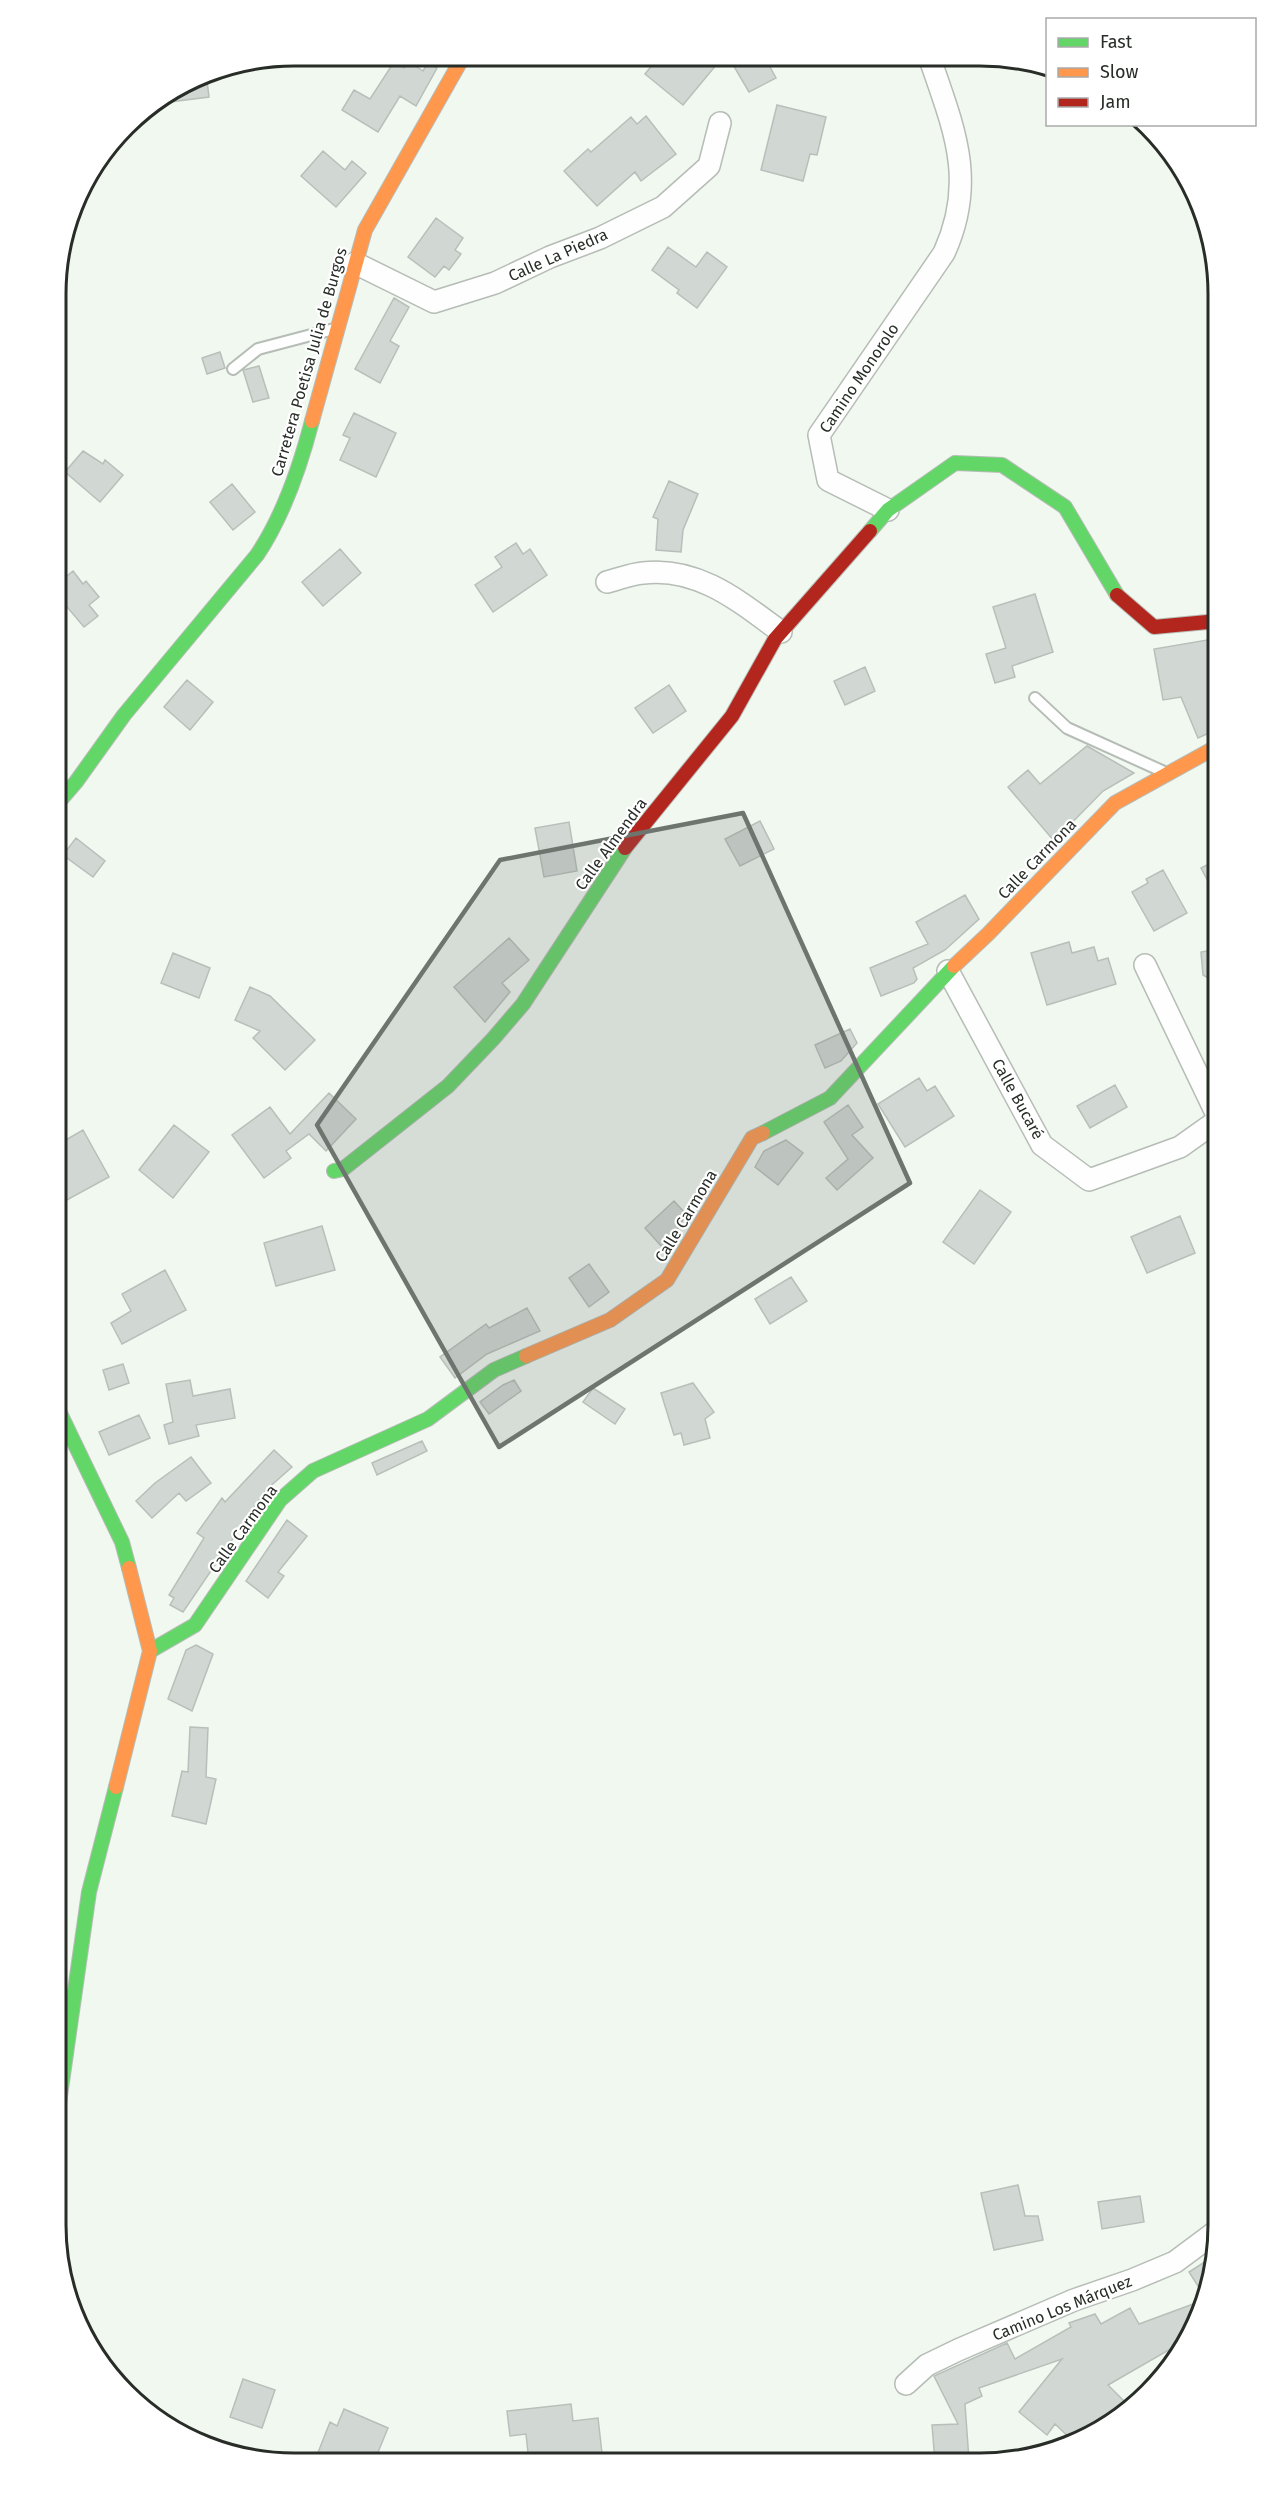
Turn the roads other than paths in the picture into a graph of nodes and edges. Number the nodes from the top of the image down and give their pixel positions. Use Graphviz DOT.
graph roads {
  1 [pos="458,66"];
  2 [pos="932,66"];
  3 [pos="720,123"];
  4 [pos="355,264"];
  5 [pos="337,328"];
  6 [pos="233,369"];
  7 [pos="888,510"];
  8 [pos="607,582"];
  9 [pos="1208,622"];
  10 [pos="781,632"];
  11 [pos="1035,698"];
  12 [pos="1208,751"];
  13 [pos="1168,773"];
  14 [pos="66,794"];
  15 [pos="1145,965"];
  16 [pos="948,971"];
  17 [pos="1208,1098"];
  18 [pos="1208,1126"];
  19 [pos="334,1171"];
  20 [pos="66,1426"];
  21 [pos="150,1651"];
  22 [pos="66,2052"];
  23 [pos="1208,2237"];
  24 [pos="906,2384"];
  1 -- 4 [label="street, Carretera Poetisa Julia de Burgos"];
  2 -- 7 [label="street, Camino Monorolo"];
  3 -- 4 [label="street, Calle La Piedra"];
  4 -- 5 [label="street, Carretera Poetisa Julia de Burgos"];
  5 -- 6 [label="lane"];
  5 -- 14 [label="street, Carretera Poetisa Julia de Burgos"];
  7 -- 9 [label="street"];
  7 -- 10 [label="street, Calle Almendra"];
  8 -- 10 [label="street"];
  10 -- 19 [label="street, Calle Almendra"];
  11 -- 13 [label="lane"];
  12 -- 13 [label="street, Calle Carmona"];
  13 -- 16 [label="street, Calle Carmona"];
  15 -- 17 [label="street, Calle Bucaré"];
  16 -- 18 [label="street, Calle Bucaré"];
  16 -- 21 [label="street, Calle Carmona"];
  20 -- 21 [label="street"];
  21 -- 22 [label="street"];
  23 -- 24 [label="street, Camino Los Márquez"];
}
